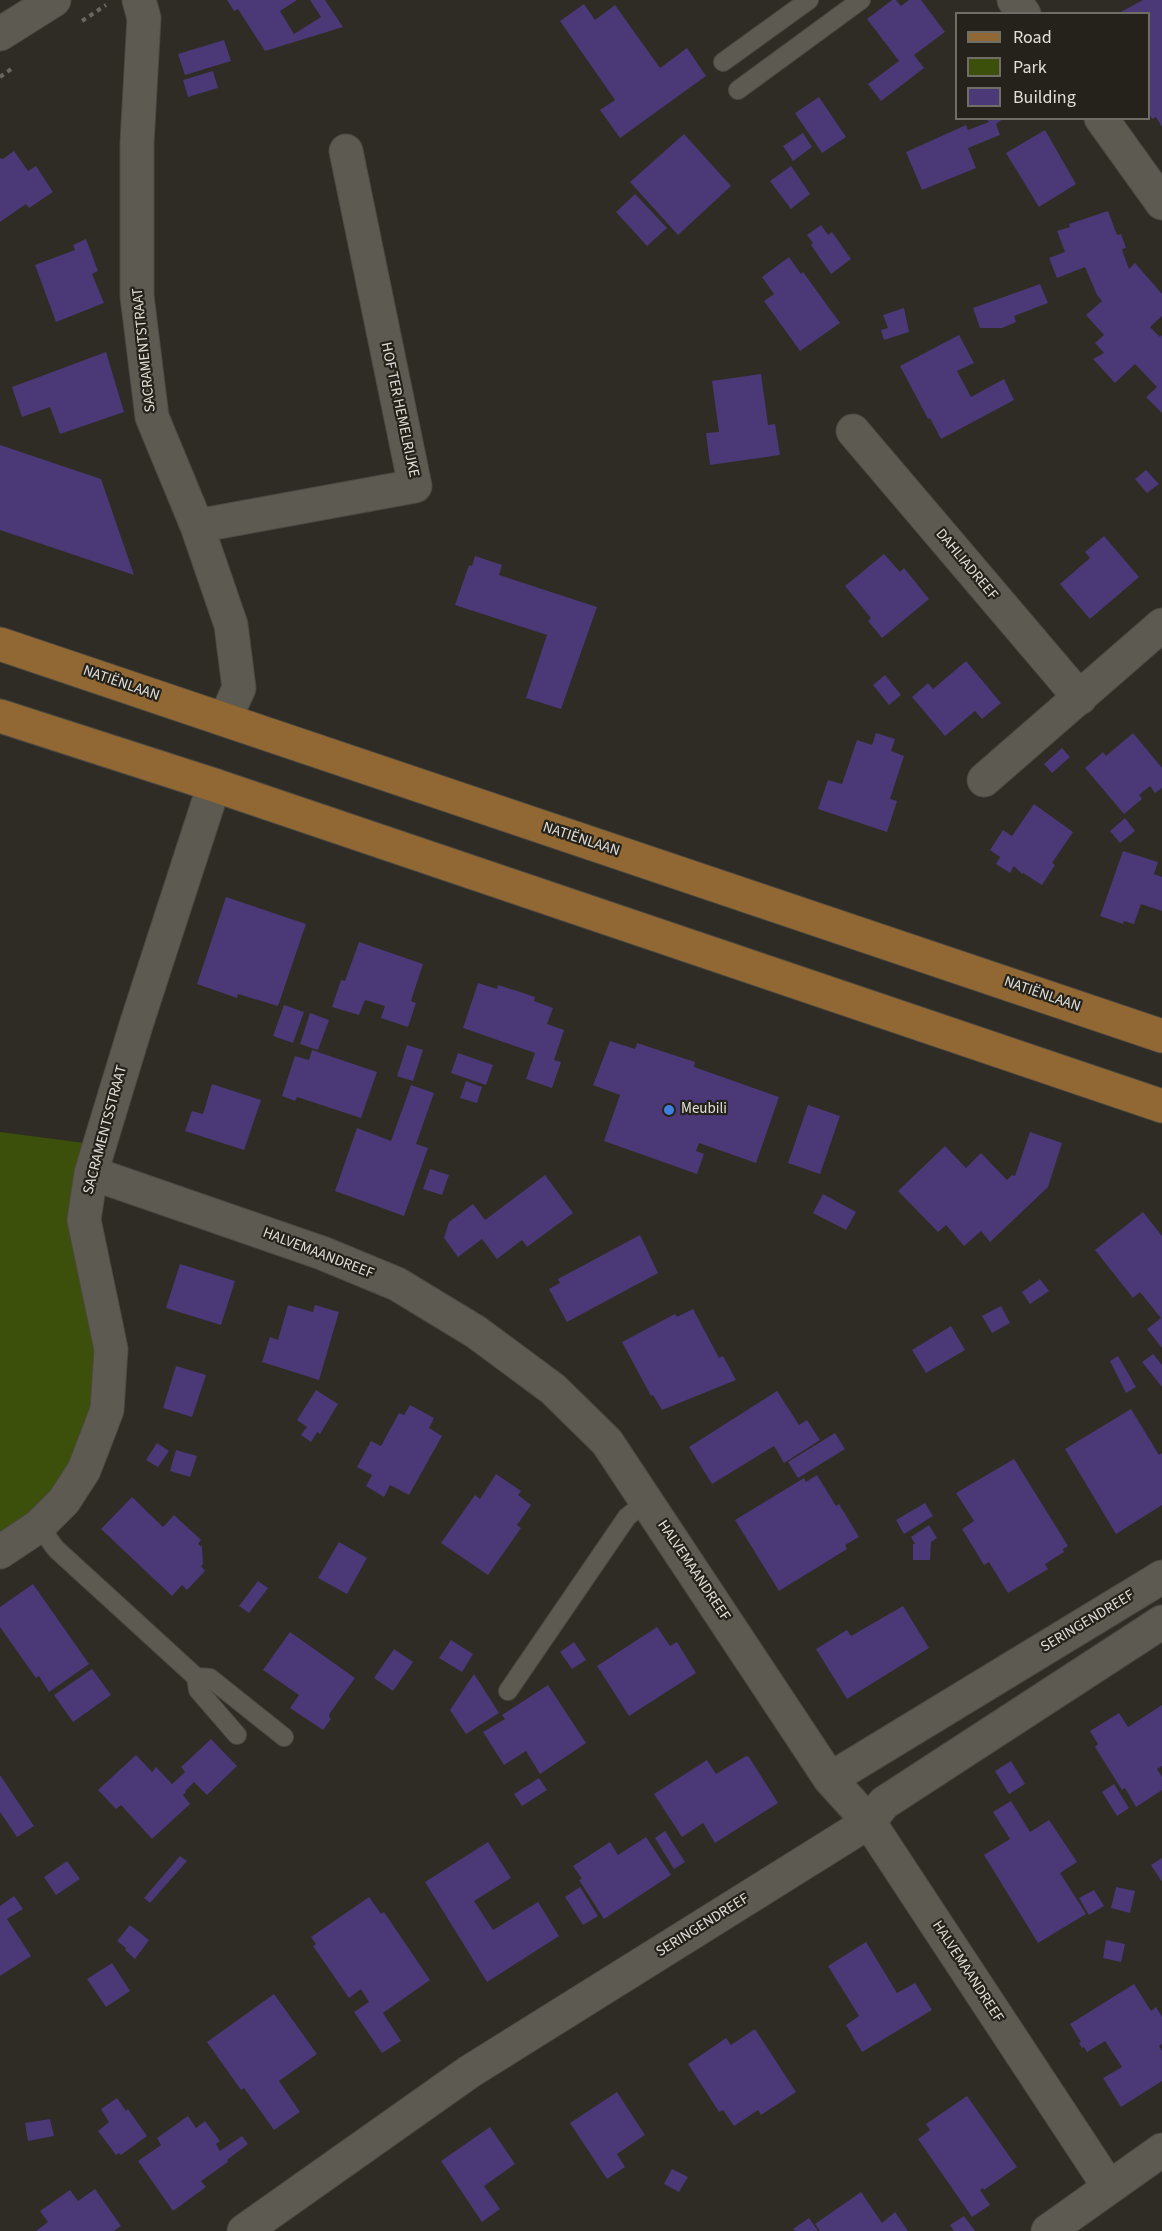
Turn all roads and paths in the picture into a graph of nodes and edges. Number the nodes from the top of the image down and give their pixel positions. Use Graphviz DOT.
graph roads {
  1 [pos="54,0"];
  2 [pos="139,0"];
  3 [pos="809,0"];
  4 [pos="861,0"];
  5 [pos="0,34"];
  6 [pos="723,62"];
  7 [pos="738,90"];
  8 [pos="1102,120"];
  9 [pos="346,151"];
  10 [pos="1162,202"];
  11 [pos="853,431"];
  12 [pos="197,526"];
  13 [pos="1162,625"];
  14 [pos="0,644"];
  15 [pos="1080,699"];
  16 [pos="0,716"];
  17 [pos="225,719"];
  18 [pos="984,780"];
  19 [pos="214,785"];
  20 [pos="1162,1036"];
  21 [pos="1162,1106"];
  22 [pos="91,1173"];
  23 [pos="647,1501"];
  24 [pos="39,1527"];
  25 [pos="0,1552"];
  26 [pos="1162,1577"];
  27 [pos="1162,1623"];
  28 [pos="196,1677"];
  29 [pos="508,1691"];
  30 [pos="237,1735"];
  31 [pos="284,1737"];
  32 [pos="830,1779"];
  33 [pos="869,1822"];
  34 [pos="1162,2150"];
  35 [pos="1109,2187"];
  36 [pos="244,2231"];
  37 [pos="1048,2231"];
  1 -- 5 [label="street"];
  2 -- 12 [label="street, SACRAMENTSTRAAT"];
  3 -- 6 [label="lane"];
  4 -- 7 [label="lane"];
  8 -- 10 [label="street"];
  9 -- 12 [label="street, HOF TER HEMELRIJKE"];
  11 -- 15 [label="street, DAHLIADREEF"];
  12 -- 17 [label="street, SACRAMENTSTRAAT"];
  13 -- 15 [label="street"];
  14 -- 17 [label="main road, NATIËNLAAN"];
  15 -- 18 [label="street"];
  16 -- 19 [label="main road"];
  17 -- 20 [label="main road, NATIËNLAAN"];
  19 -- 21 [label="main road"];
  19 -- 22 [label="street, SACRAMENTSSTRAAT"];
  22 -- 23 [label="street, HALVEMAANDREEF"];
  22 -- 24 [label="street, SACRAMENTSSTRAAT"];
  23 -- 29 [label="lane"];
  23 -- 32 [label="street, HALVEMAANDREEF"];
  24 -- 25 [label="street, SACRAMENTSSTRAAT"];
  24 -- 28 [label="lane"];
  26 -- 32 [label="street, SERINGENDREEF"];
  27 -- 33 [label="street, SERINGENDREEF"];
  28 -- 30 [label="lane"];
  28 -- 31 [label="lane"];
  32 -- 33 [label="street, HALVEMAANDREEF"];
  33 -- 35 [label="street, HALVEMAANDREEF"];
  33 -- 36 [label="street, SERINGENDREEF"];
  34 -- 35 [label="street"];
  35 -- 37 [label="street"];
}
